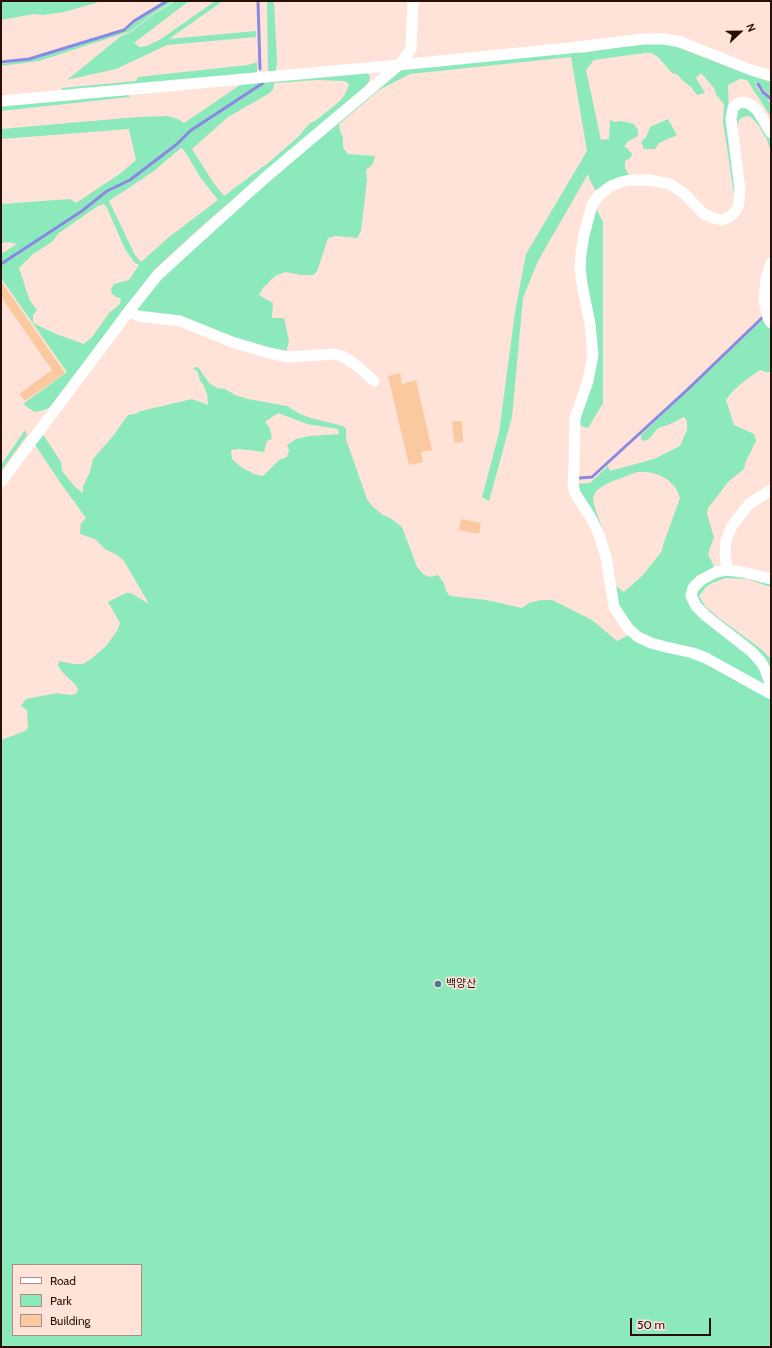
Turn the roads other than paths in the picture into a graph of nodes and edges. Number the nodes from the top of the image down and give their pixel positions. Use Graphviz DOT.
graph roads {
  1 [pos="413,1"];
  2 [pos="399,65"];
  3 [pos="771,76"];
  4 [pos="1,101"];
  5 [pos="771,133"];
  6 [pos="771,263"];
  7 [pos="128,311"];
  8 [pos="771,323"];
  9 [pos="374,381"];
  10 [pos="1,482"];
  11 [pos="771,490"];
  12 [pos="726,570"];
  13 [pos="771,579"];
  14 [pos="771,686"];
  15 [pos="771,694"];
  1 -- 2 [label="street"];
  2 -- 3 [label="street"];
  2 -- 4 [label="street"];
  2 -- 7 [label="street"];
  5 -- 15 [label="street"];
  6 -- 8 [label="street"];
  7 -- 9 [label="street"];
  7 -- 10 [label="street"];
  11 -- 12 [label="street"];
  12 -- 13 [label="street"];
  12 -- 14 [label="street"];
}
